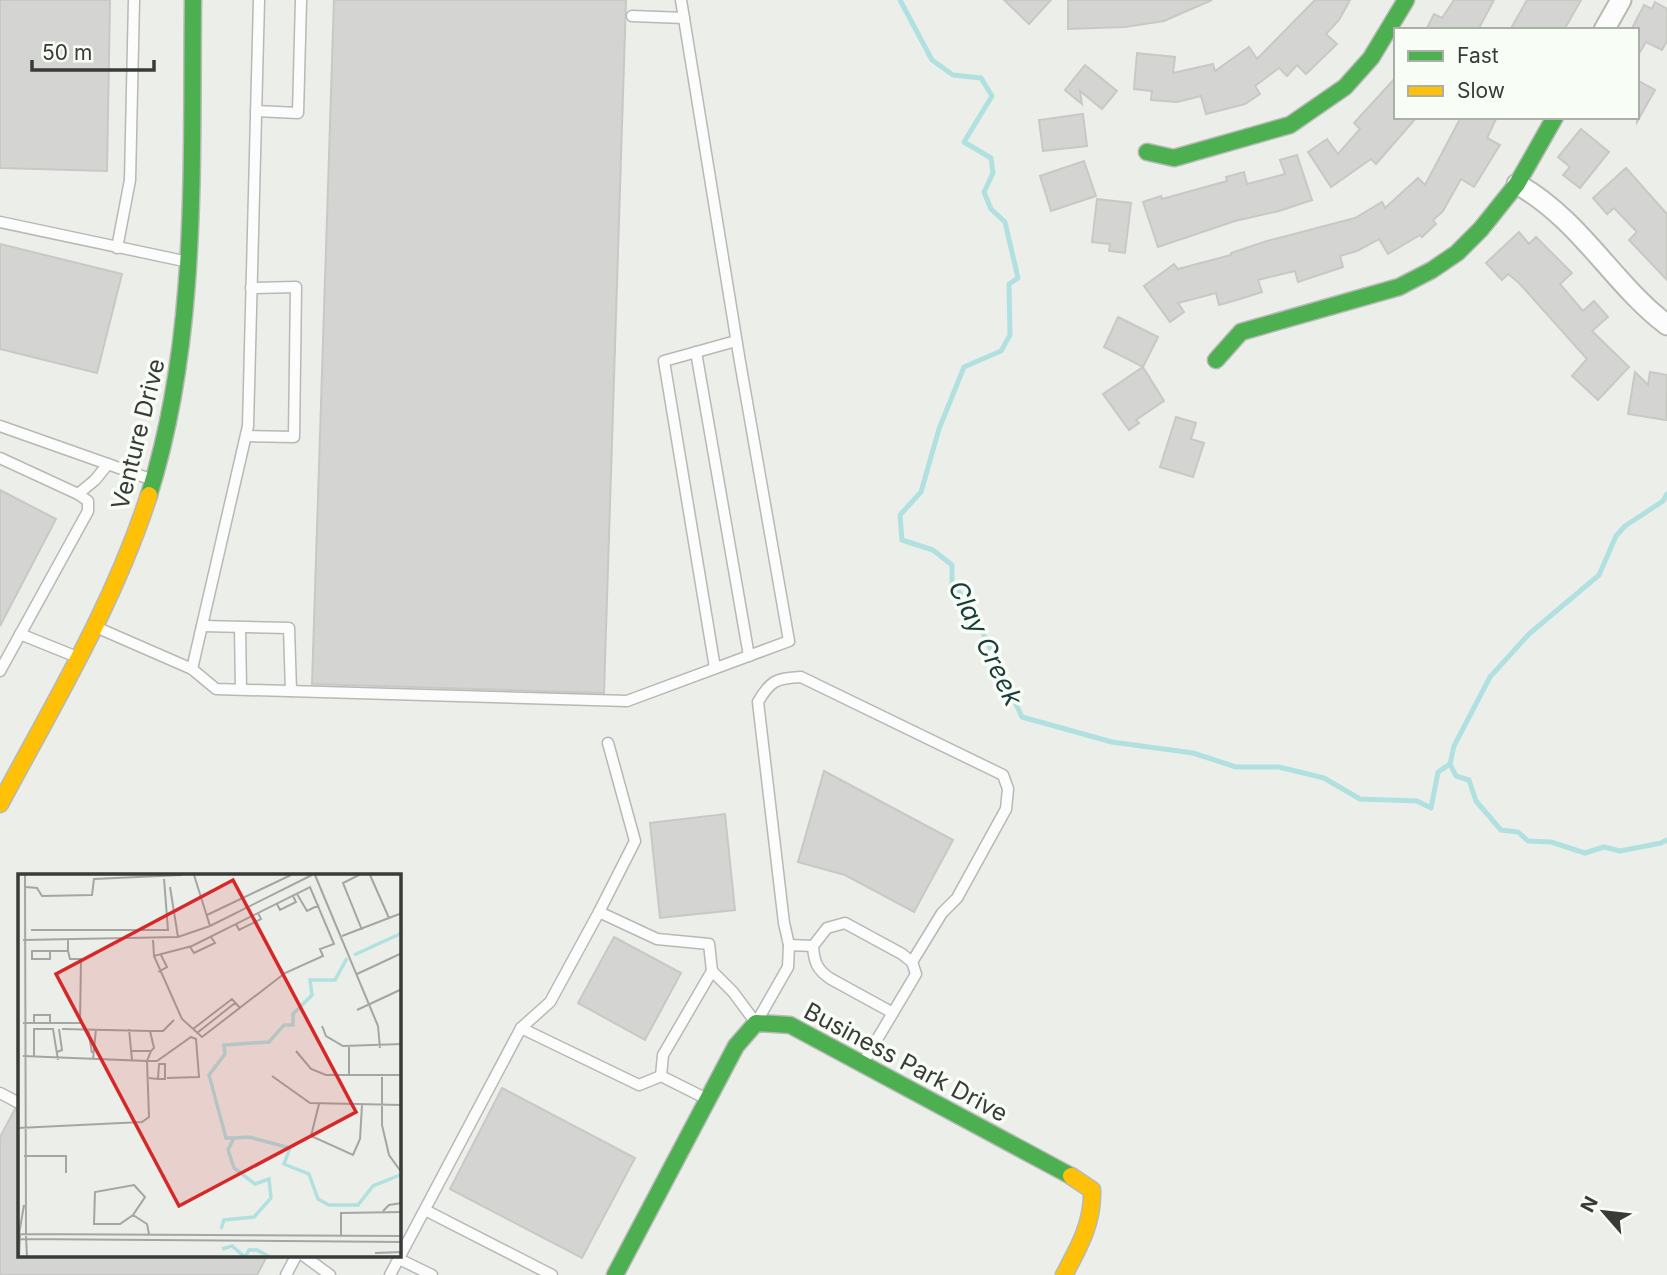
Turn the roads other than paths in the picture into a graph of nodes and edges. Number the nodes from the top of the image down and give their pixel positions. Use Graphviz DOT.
graph roads {
  1 [pos="134,0"];
  2 [pos="193,0"];
  3 [pos="259,0"];
  4 [pos="301,0"];
  5 [pos="681,0"];
  6 [pos="1406,0"];
  7 [pos="1621,0"];
  8 [pos="632,16"];
  9 [pos="684,18"];
  10 [pos="1605,28"];
  11 [pos="256,111"];
  12 [pos="1554,119"];
  13 [pos="1147,152"];
  14 [pos="1517,184"];
  15 [pos="0,222"];
  16 [pos="117,248"];
  17 [pos="188,262"];
  18 [pos="251,288"];
  19 [pos="1667,325"];
  20 [pos="736,341"];
  21 [pos="696,352"];
  22 [pos="1216,360"];
  23 [pos="0,426"];
  24 [pos="246,436"];
  25 [pos="0,458"];
  26 [pos="108,464"];
  27 [pos="153,480"];
  28 [pos="78,494"];
  29 [pos="94,626"];
  30 [pos="202,626"];
  31 [pos="240,627"];
  32 [pos="20,634"];
  33 [pos="749,656"];
  34 [pos="78,657"];
  35 [pos="715,668"];
  36 [pos="192,669"];
  37 [pos="0,671"];
  38 [pos="241,690"];
  39 [pos="291,691"];
  40 [pos="608,743"];
  41 [pos="0,804"];
  42 [pos="599,912"];
  43 [pos="789,945"];
  44 [pos="813,946"];
  45 [pos="912,962"];
  46 [pos="712,971"];
  47 [pos="893,1013"];
  48 [pos="756,1023"];
  49 [pos="521,1028"];
  50 [pos="863,1063"];
  51 [pos="661,1076"];
  52 [pos="0,1093"];
  53 [pos="708,1099"];
  54 [pos="18,1102"];
  55 [pos="425,1210"];
  56 [pos="401,1255"];
  57 [pos="295,1258"];
  58 [pos="307,1258"];
  59 [pos="399,1259"];
  60 [pos="286,1275"];
  61 [pos="330,1275"];
  62 [pos="390,1275"];
  63 [pos="432,1275"];
  64 [pos="552,1275"];
  65 [pos="615,1275"];
  66 [pos="1064,1275"];
  1 -- 16 [label="lane"];
  2 -- 17 [label="street, Venture Drive"];
  3 -- 11 [label="lane"];
  4 -- 11 [label="lane"];
  5 -- 9 [label="lane"];
  6 -- 13 [label="street"];
  7 -- 10 [label="street"];
  8 -- 9 [label="lane"];
  9 -- 20 [label="lane"];
  11 -- 18 [label="lane"];
  12 -- 14 [label="street"];
  14 -- 19 [label="street"];
  14 -- 22 [label="street"];
  15 -- 16 [label="lane"];
  16 -- 17 [label="lane"];
  17 -- 27 [label="street, Venture Drive"];
  18 -- 24 [label="lane"];
  18 -- 24 [label="lane"];
  20 -- 21 [label="lane"];
  20 -- 33 [label="lane"];
  21 -- 33 [label="lane"];
  21 -- 35 [label="lane"];
  23 -- 26 [label="lane"];
  24 -- 30 [label="lane"];
  25 -- 28 [label="lane"];
  26 -- 27 [label="lane"];
  26 -- 28 [label="lane"];
  27 -- 29 [label="street, Venture Drive"];
  28 -- 32 [label="lane"];
  29 -- 34 [label="street, Venture Drive"];
  29 -- 36 [label="lane"];
  30 -- 31 [label="lane"];
  30 -- 36 [label="lane"];
  31 -- 38 [label="lane"];
  31 -- 39 [label="lane"];
  32 -- 34 [label="lane"];
  32 -- 37 [label="lane"];
  33 -- 35 [label="lane"];
  34 -- 41 [label="street, Venture Drive"];
  35 -- 39 [label="lane"];
  36 -- 38 [label="lane"];
  38 -- 39 [label="lane"];
  40 -- 42 [label="lane"];
  42 -- 46 [label="lane"];
  42 -- 49 [label="lane"];
  43 -- 44 [label="lane"];
  43 -- 45 [label="lane"];
  43 -- 48 [label="lane"];
  44 -- 45 [label="lane"];
  44 -- 47 [label="lane"];
  45 -- 47 [label="lane"];
  46 -- 48 [label="lane"];
  46 -- 51 [label="lane"];
  47 -- 50 [label="lane"];
  48 -- 50 [label="street, Business Park Drive"];
  48 -- 53 [label="street"];
  49 -- 51 [label="lane"];
  49 -- 55 [label="lane"];
  50 -- 66 [label="street, Business Park Drive"];
  51 -- 53 [label="lane"];
  52 -- 54 [label="lane"];
  53 -- 65 [label="street"];
  55 -- 56 [label="lane"];
  55 -- 64 [label="lane"];
  57 -- 60 [label="lane"];
  58 -- 61 [label="lane"];
  59 -- 62 [label="lane"];
  59 -- 63 [label="lane"];
}
